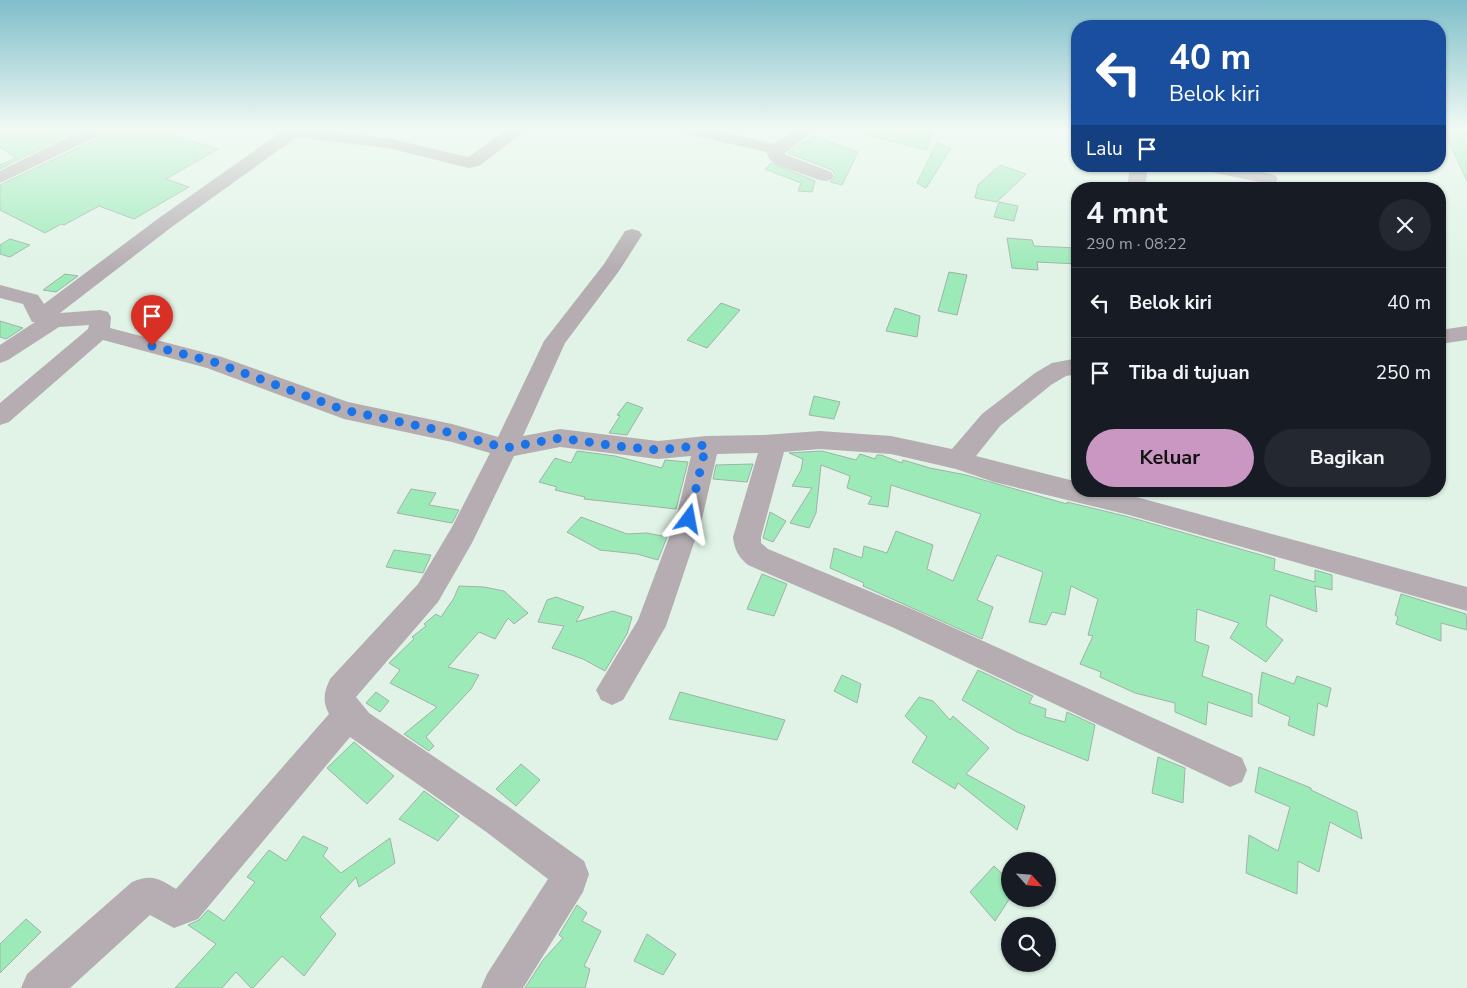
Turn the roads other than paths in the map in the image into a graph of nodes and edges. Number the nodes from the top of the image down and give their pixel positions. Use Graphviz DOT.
graph roads {
  1 [pos="232,176"];
  2 [pos="1255,176"];
  3 [pos="1269,179"];
  4 [pos="632,235"];
  5 [pos="0,291"];
  6 [pos="47,318"];
  7 [pos="99,332"];
  8 [pos="1467,333"];
  9 [pos="1446,336"];
  10 [pos="0,355"];
  11 [pos="1071,367"];
  12 [pos="0,416"];
  13 [pos="774,442"];
  14 [pos="706,445"];
  15 [pos="505,448"];
  16 [pos="958,460"];
  17 [pos="1071,491"];
  18 [pos="1096,497"];
  19 [pos="1467,598"];
  20 [pos="612,690"];
  21 [pos="349,714"];
  22 [pos="1230,770"];
  23 [pos="41,988"];
  24 [pos="501,988"];
  1 -- 6 [label="street"];
  2 -- 3 [label="street"];
  4 -- 15 [label="street"];
  5 -- 6 [label="street"];
  6 -- 7 [label="street"];
  6 -- 10 [label="street"];
  7 -- 12 [label="street"];
  7 -- 15 [label="street"];
  8 -- 9 [label="street"];
  11 -- 16 [label="street"];
  13 -- 14 [label="street"];
  13 -- 16 [label="street"];
  13 -- 22 [label="street"];
  14 -- 15 [label="street"];
  14 -- 20 [label="street"];
  15 -- 21 [label="street"];
  16 -- 17 [label="street"];
  18 -- 19 [label="street"];
  21 -- 23 [label="street"];
  21 -- 24 [label="street"];
}
